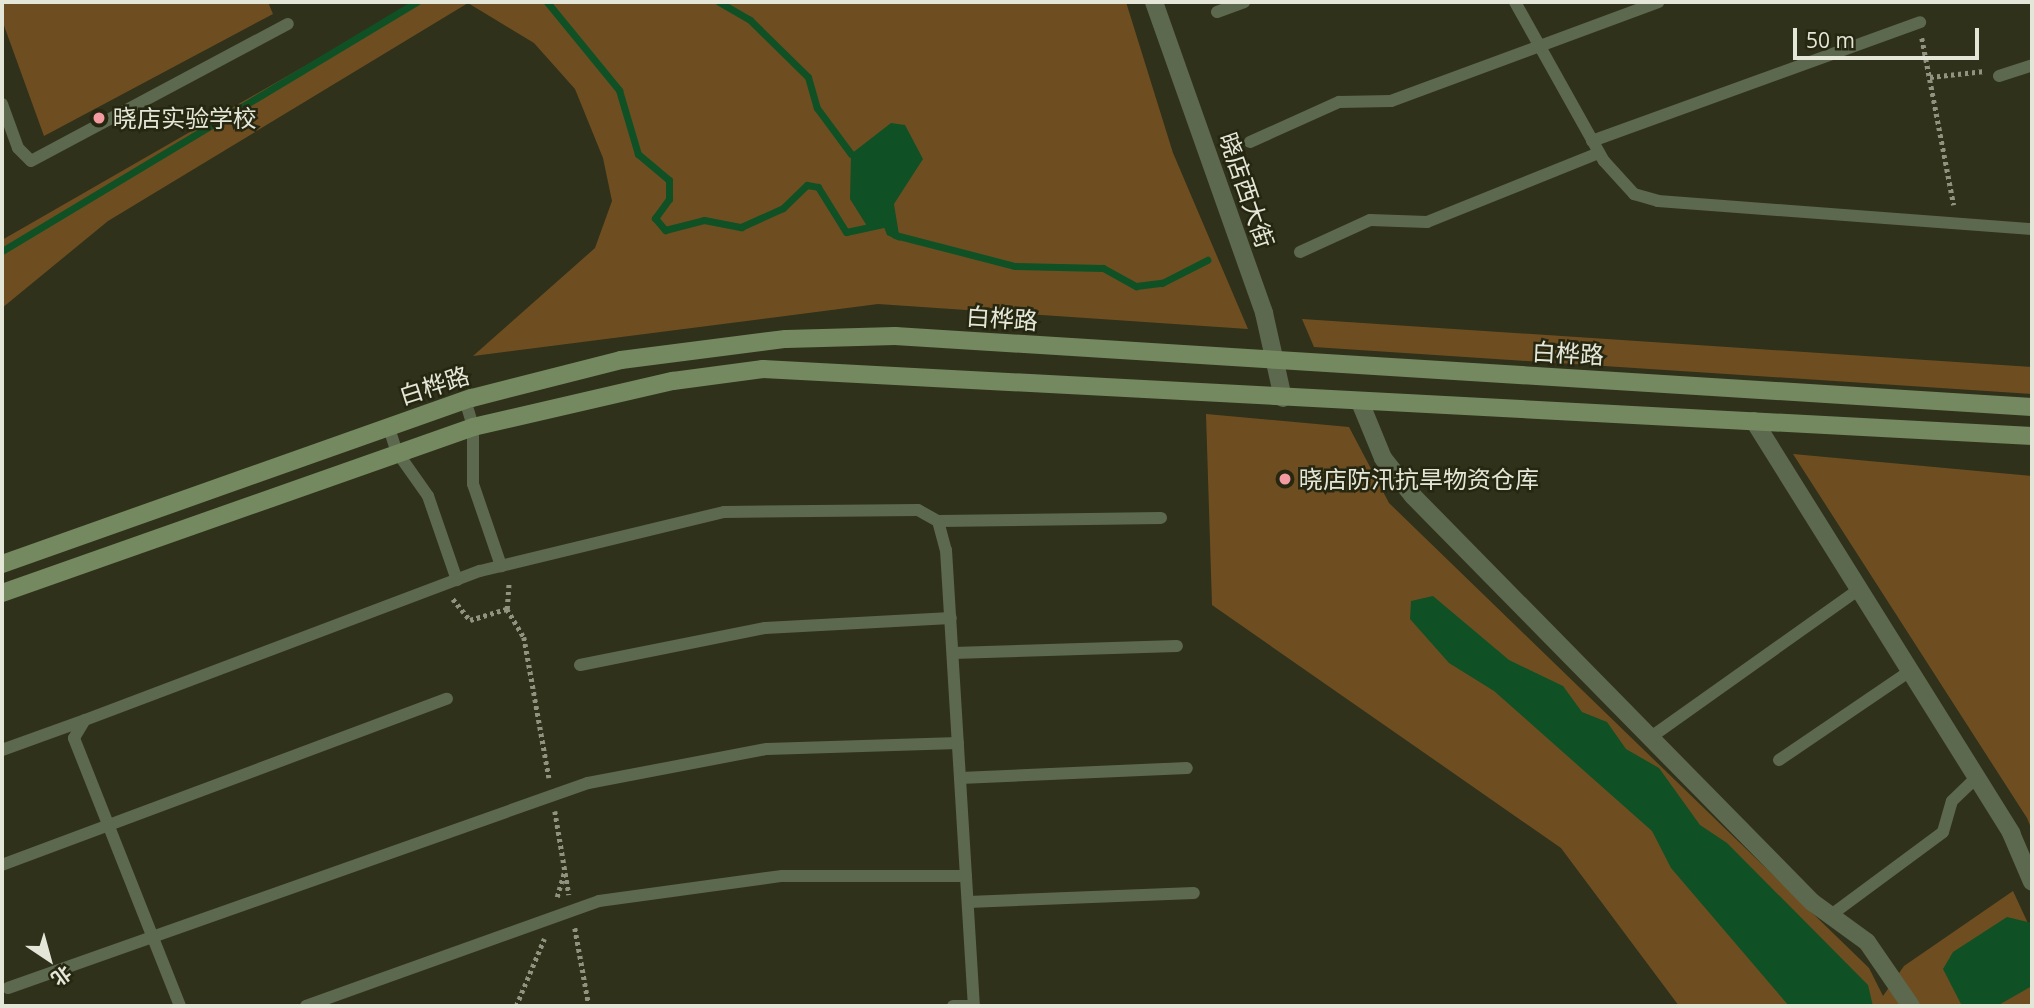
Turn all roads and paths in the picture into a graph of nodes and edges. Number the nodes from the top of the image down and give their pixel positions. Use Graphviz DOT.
graph roads {
  1 [pos="1154,2"];
  2 [pos="1244,2"];
  3 [pos="1515,2"];
  4 [pos="1658,2"];
  5 [pos="1217,12"];
  6 [pos="1920,22"];
  7 [pos="288,24"];
  8 [pos="1539,46"];
  9 [pos="2032,65"];
  10 [pos="1999,76"];
  11 [pos="1930,77"];
  12 [pos="2,104"];
  13 [pos="1592,141"];
  14 [pos="1250,142"];
  15 [pos="1599,153"];
  16 [pos="1958,224"];
  17 [pos="2032,229"];
  18 [pos="1300,252"];
  19 [pos="1275,361"];
  20 [pos="1283,398"];
  21 [pos="466,400"];
  22 [pos="1360,402"];
  23 [pos="2032,407"];
  24 [pos="1754,421"];
  25 [pos="388,425"];
  26 [pos="473,427"];
  27 [pos="2032,436"];
  28 [pos="397,453"];
  29 [pos="1161,519"];
  30 [pos="938,521"];
  31 [pos="2,564"];
  32 [pos="506,565"];
  33 [pos="457,580"];
  34 [pos="443,585"];
  35 [pos="1859,589"];
  36 [pos="2,593"];
  37 [pos="951,618"];
  38 [pos="1177,646"];
  39 [pos="953,653"];
  40 [pos="580,665"];
  41 [pos="1910,671"];
  42 [pos="447,699"];
  43 [pos="85,720"];
  44 [pos="1651,737"];
  45 [pos="958,743"];
  46 [pos="2,750"];
  47 [pos="1779,760"];
  48 [pos="1187,768"];
  49 [pos="960,778"];
  50 [pos="1976,778"];
  51 [pos="109,825"];
  52 [pos="2,865"];
  53 [pos="966,876"];
  54 [pos="2032,882"];
  55 [pos="1194,893"];
  56 [pos="968,902"];
  57 [pos="1830,915"];
  58 [pos="153,936"];
  59 [pos="8,988"];
  60 [pos="180,1006"];
  61 [pos="306,1006"];
  62 [pos="953,1006"];
  63 [pos="974,1006"];
  64 [pos="1911,1006"];
  1 -- 19 [label="street, 晓店西大街"];
  2 -- 5 [label="lane"];
  3 -- 8 [label="lane"];
  4 -- 8 [label="lane"];
  6 -- 11 [label="path"];
  6 -- 13 [label="lane"];
  7 -- 12 [label="lane"];
  8 -- 13 [label="lane"];
  8 -- 14 [label="lane"];
  9 -- 10 [label="lane"];
  10 -- 11 [label="path"];
  11 -- 16 [label="path"];
  13 -- 15 [label="lane"];
  15 -- 16 [label="lane"];
  15 -- 18 [label="lane"];
  16 -- 17 [label="lane"];
  19 -- 20 [label="street, 晓店西大街"];
  19 -- 21 [label="street, 白桦路"];
  19 -- 23 [label="street, 白桦路"];
  20 -- 22 [label="street"];
  20 -- 26 [label="street"];
  21 -- 25 [label="street, 白桦路"];
  21 -- 26 [label="lane"];
  22 -- 24 [label="street"];
  22 -- 44 [label="street"];
  24 -- 27 [label="street"];
  24 -- 35 [label="street"];
  25 -- 28 [label="lane"];
  25 -- 31 [label="street, 白桦路"];
  26 -- 28 [label="street"];
  26 -- 32 [label="lane"];
  28 -- 33 [label="lane"];
  28 -- 36 [label="street"];
  29 -- 30 [label="lane"];
  30 -- 32 [label="lane"];
  30 -- 37 [label="lane"];
  32 -- 33 [label="lane"];
  32 -- 34 [label="path"];
  33 -- 34 [label="lane"];
  34 -- 43 [label="lane"];
  35 -- 41 [label="street"];
  35 -- 44 [label="lane"];
  37 -- 39 [label="lane"];
  37 -- 40 [label="lane"];
  38 -- 39 [label="lane"];
  39 -- 45 [label="lane"];
  41 -- 47 [label="lane"];
  41 -- 50 [label="street"];
  42 -- 51 [label="lane"];
  43 -- 46 [label="lane"];
  43 -- 51 [label="lane"];
  44 -- 57 [label="street"];
  45 -- 49 [label="lane"];
  45 -- 58 [label="lane"];
  48 -- 49 [label="lane"];
  49 -- 53 [label="lane"];
  50 -- 54 [label="street"];
  50 -- 57 [label="lane"];
  51 -- 52 [label="lane"];
  51 -- 58 [label="lane"];
  53 -- 56 [label="lane"];
  53 -- 61 [label="lane"];
  55 -- 56 [label="lane"];
  56 -- 63 [label="lane"];
  57 -- 64 [label="street"];
  58 -- 59 [label="lane"];
  58 -- 60 [label="lane"];
  62 -- 63 [label="lane"];
}
